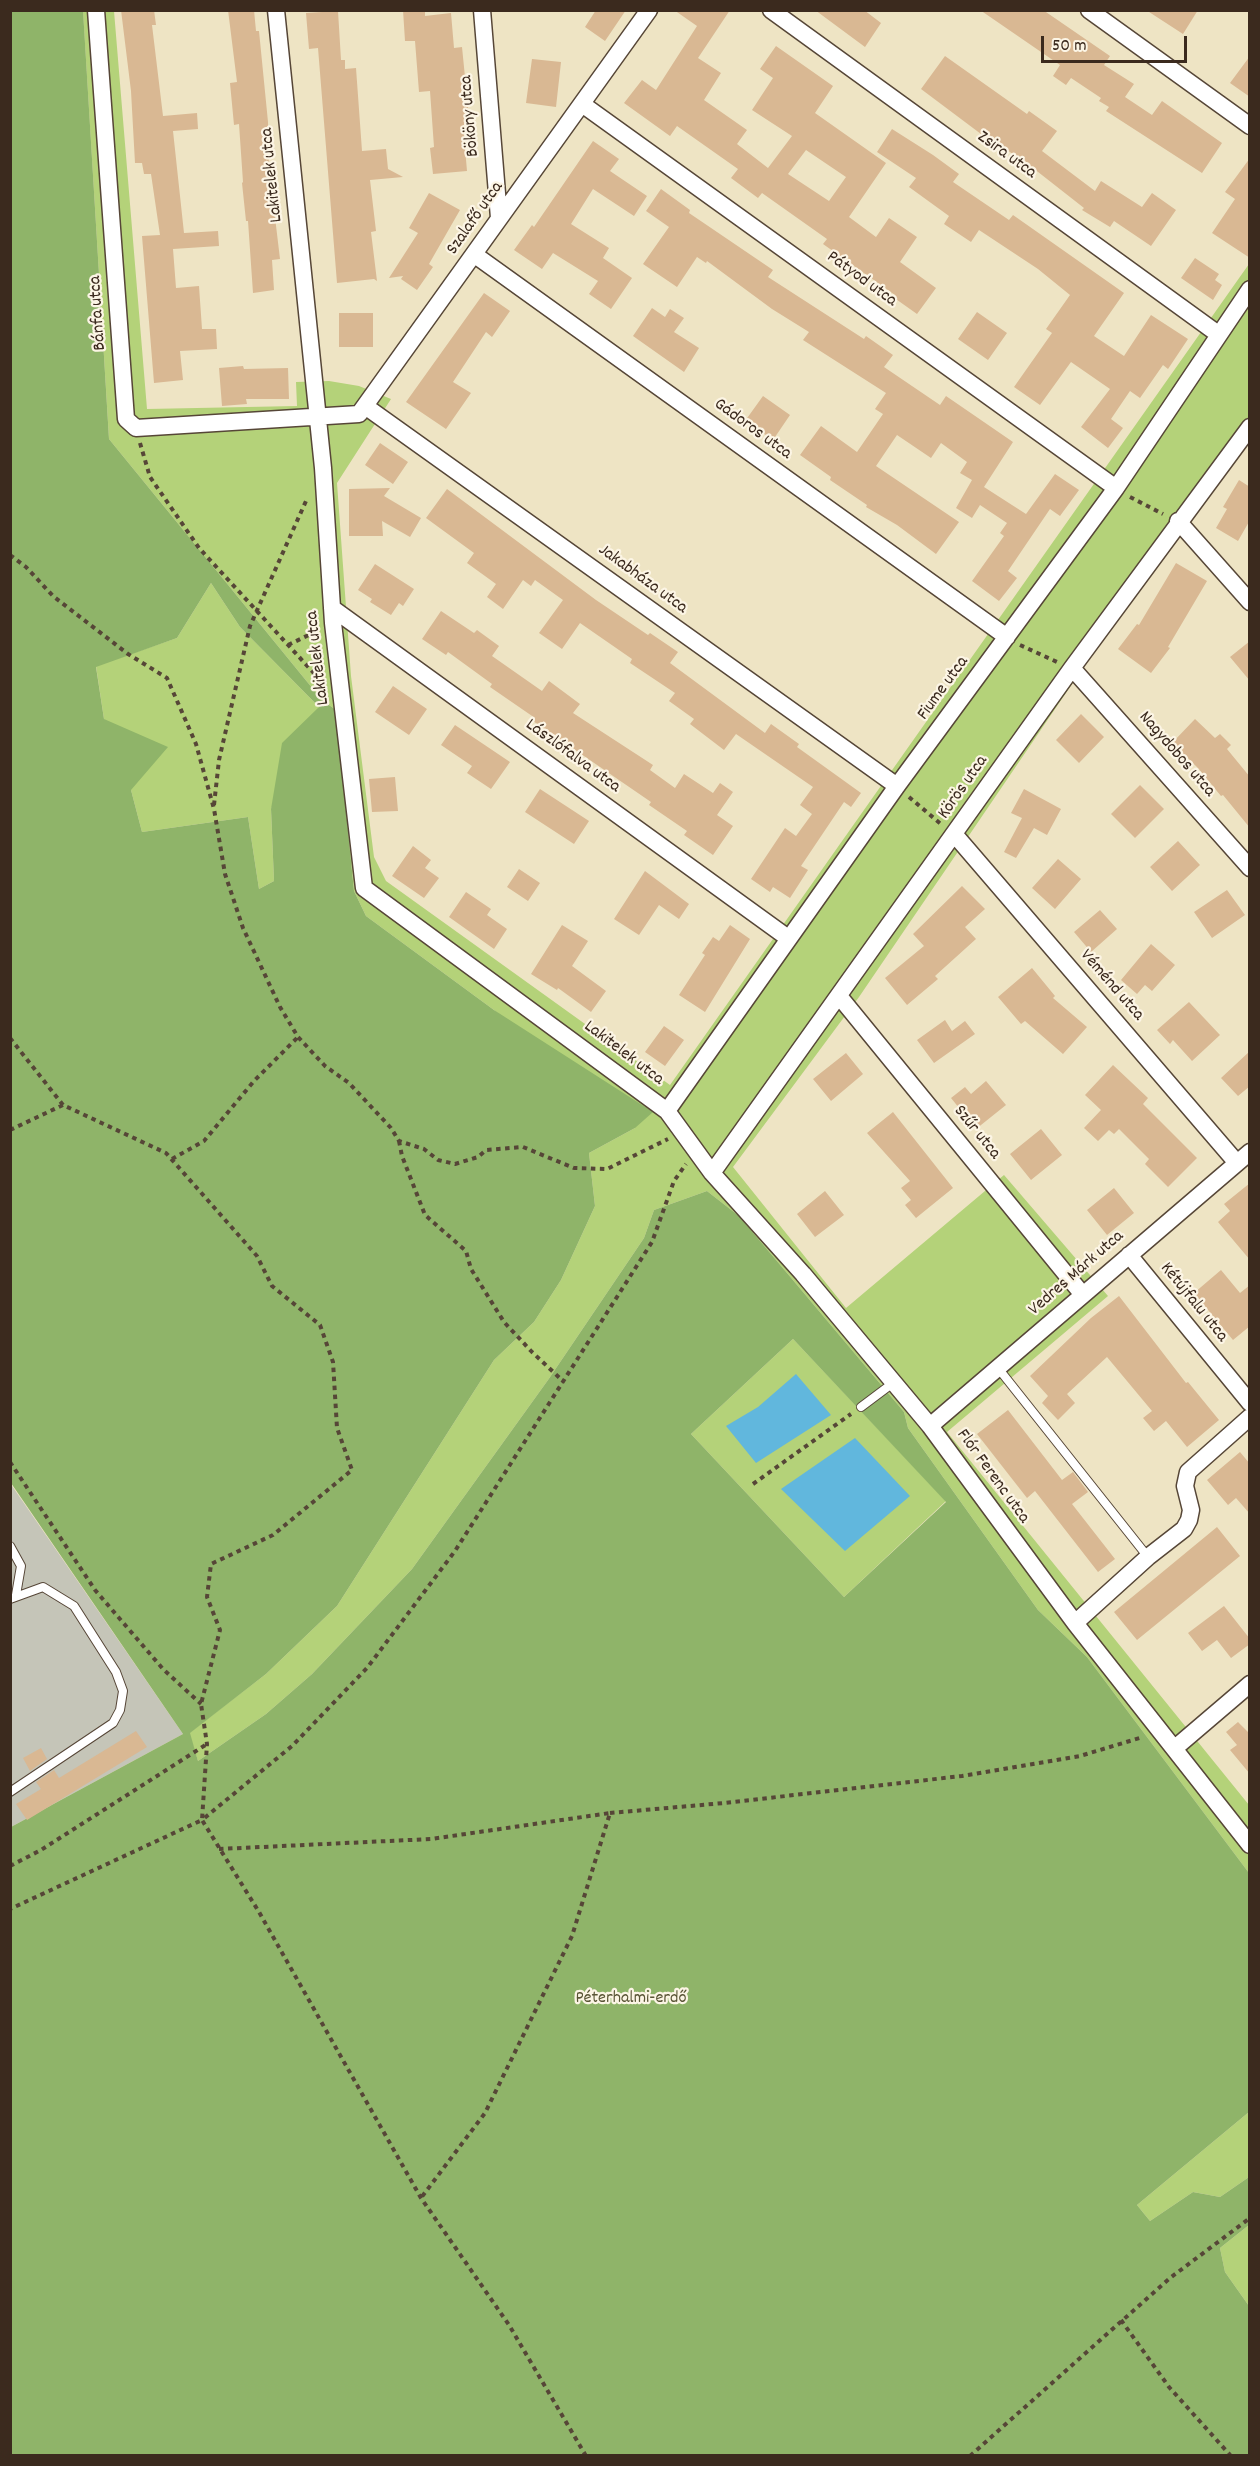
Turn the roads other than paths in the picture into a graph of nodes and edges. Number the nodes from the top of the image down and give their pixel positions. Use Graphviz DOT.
graph roads {
  1 [pos="96,10"];
  2 [pos="276,10"];
  3 [pos="482,10"];
  4 [pos="649,10"];
  5 [pos="771,10"];
  6 [pos="1089,10"];
  7 [pos="582,104"];
  8 [pos="1250,126"];
  9 [pos="499,218"];
  10 [pos="475,255"];
  11 [pos="1250,289"];
  12 [pos="1218,334"];
  13 [pos="365,406"];
  14 [pos="317,418"];
  15 [pos="1250,427"];
  16 [pos="1116,488"];
  17 [pos="1178,521"];
  18 [pos="1250,602"];
  19 [pos="333,615"];
  20 [pos="1006,637"];
  21 [pos="1072,668"];
  22 [pos="897,786"];
  23 [pos="955,835"];
  24 [pos="1250,868"];
  25 [pos="788,938"];
  26 [pos="839,996"];
  27 [pos="667,1111"];
  28 [pos="686,1138"];
  29 [pos="1243,1158"];
  30 [pos="712,1173"];
  31 [pos="1129,1255"];
  32 [pos="1083,1295"];
  33 [pos="998,1368"];
  34 [pos="893,1383"];
  35 [pos="1250,1403"];
  36 [pos="861,1407"];
  37 [pos="1250,1417"];
  38 [pos="930,1426"];
  39 [pos="10,1546"];
  40 [pos="1148,1557"];
  41 [pos="13,1597"];
  42 [pos="1075,1623"];
  43 [pos="1250,1684"];
  44 [pos="1175,1748"];
  45 [pos="10,1792"];
  46 [pos="1250,1845"];
  1 -- 14 [label="street, Bánfa utca"];
  2 -- 14 [label="street, Lakitelek utca"];
  3 -- 9 [label="street, Bököny utca"];
  4 -- 7 [label="street, Szalafő utca"];
  5 -- 12 [label="street, Zsira utca"];
  6 -- 8 [label="street"];
  7 -- 9 [label="street, Szalafő utca"];
  7 -- 16 [label="street, Pátyod utca"];
  9 -- 10 [label="street, Szalafő utca"];
  10 -- 13 [label="street, Szalafő utca"];
  10 -- 20 [label="street, Gádoros utca"];
  11 -- 12 [label="street, Fiume utca"];
  12 -- 16 [label="street, Fiume utca"];
  13 -- 14 [label="street"];
  13 -- 22 [label="street, Jakabháza utca"];
  14 -- 19 [label="street, Lakitelek utca"];
  15 -- 17 [label="street, Körös utca"];
  16 -- 20 [label="street, Fiume utca"];
  17 -- 18 [label="street"];
  17 -- 21 [label="street, Körös utca"];
  19 -- 25 [label="street, Lászlófalva utca"];
  19 -- 27 [label="street, Lakitelek utca"];
  20 -- 22 [label="street, Fiume utca"];
  21 -- 23 [label="street, Körös utca"];
  21 -- 24 [label="street, Nagydobos utca"];
  22 -- 25 [label="street, Fiume utca"];
  23 -- 26 [label="street, Körös utca"];
  23 -- 29 [label="street, Véménd utca"];
  25 -- 27 [label="street, Fiume utca"];
  26 -- 30 [label="street, Körös utca"];
  26 -- 32 [label="street, Szűr utca"];
  27 -- 28 [label="street, Lakitelek utca"];
  28 -- 30 [label="street, Flór Ferenc utca"];
  29 -- 31 [label="street, Vedres Márk utca"];
  30 -- 34 [label="street, Flór Ferenc utca"];
  31 -- 32 [label="street, Vedres Márk utca"];
  31 -- 35 [label="street, Kétújfalu utca"];
  32 -- 33 [label="street, Vedres Márk utca"];
  33 -- 38 [label="street, Vedres Márk utca"];
  33 -- 40 [label="lane"];
  34 -- 36 [label="lane"];
  34 -- 38 [label="street, Flór Ferenc utca"];
  37 -- 40 [label="street"];
  38 -- 42 [label="street, Flór Ferenc utca"];
  39 -- 41 [label="lane"];
  40 -- 42 [label="street"];
  41 -- 45 [label="lane"];
  42 -- 44 [label="street, Flór Ferenc utca"];
  43 -- 44 [label="street"];
  44 -- 46 [label="street, Flór Ferenc utca"];
}
